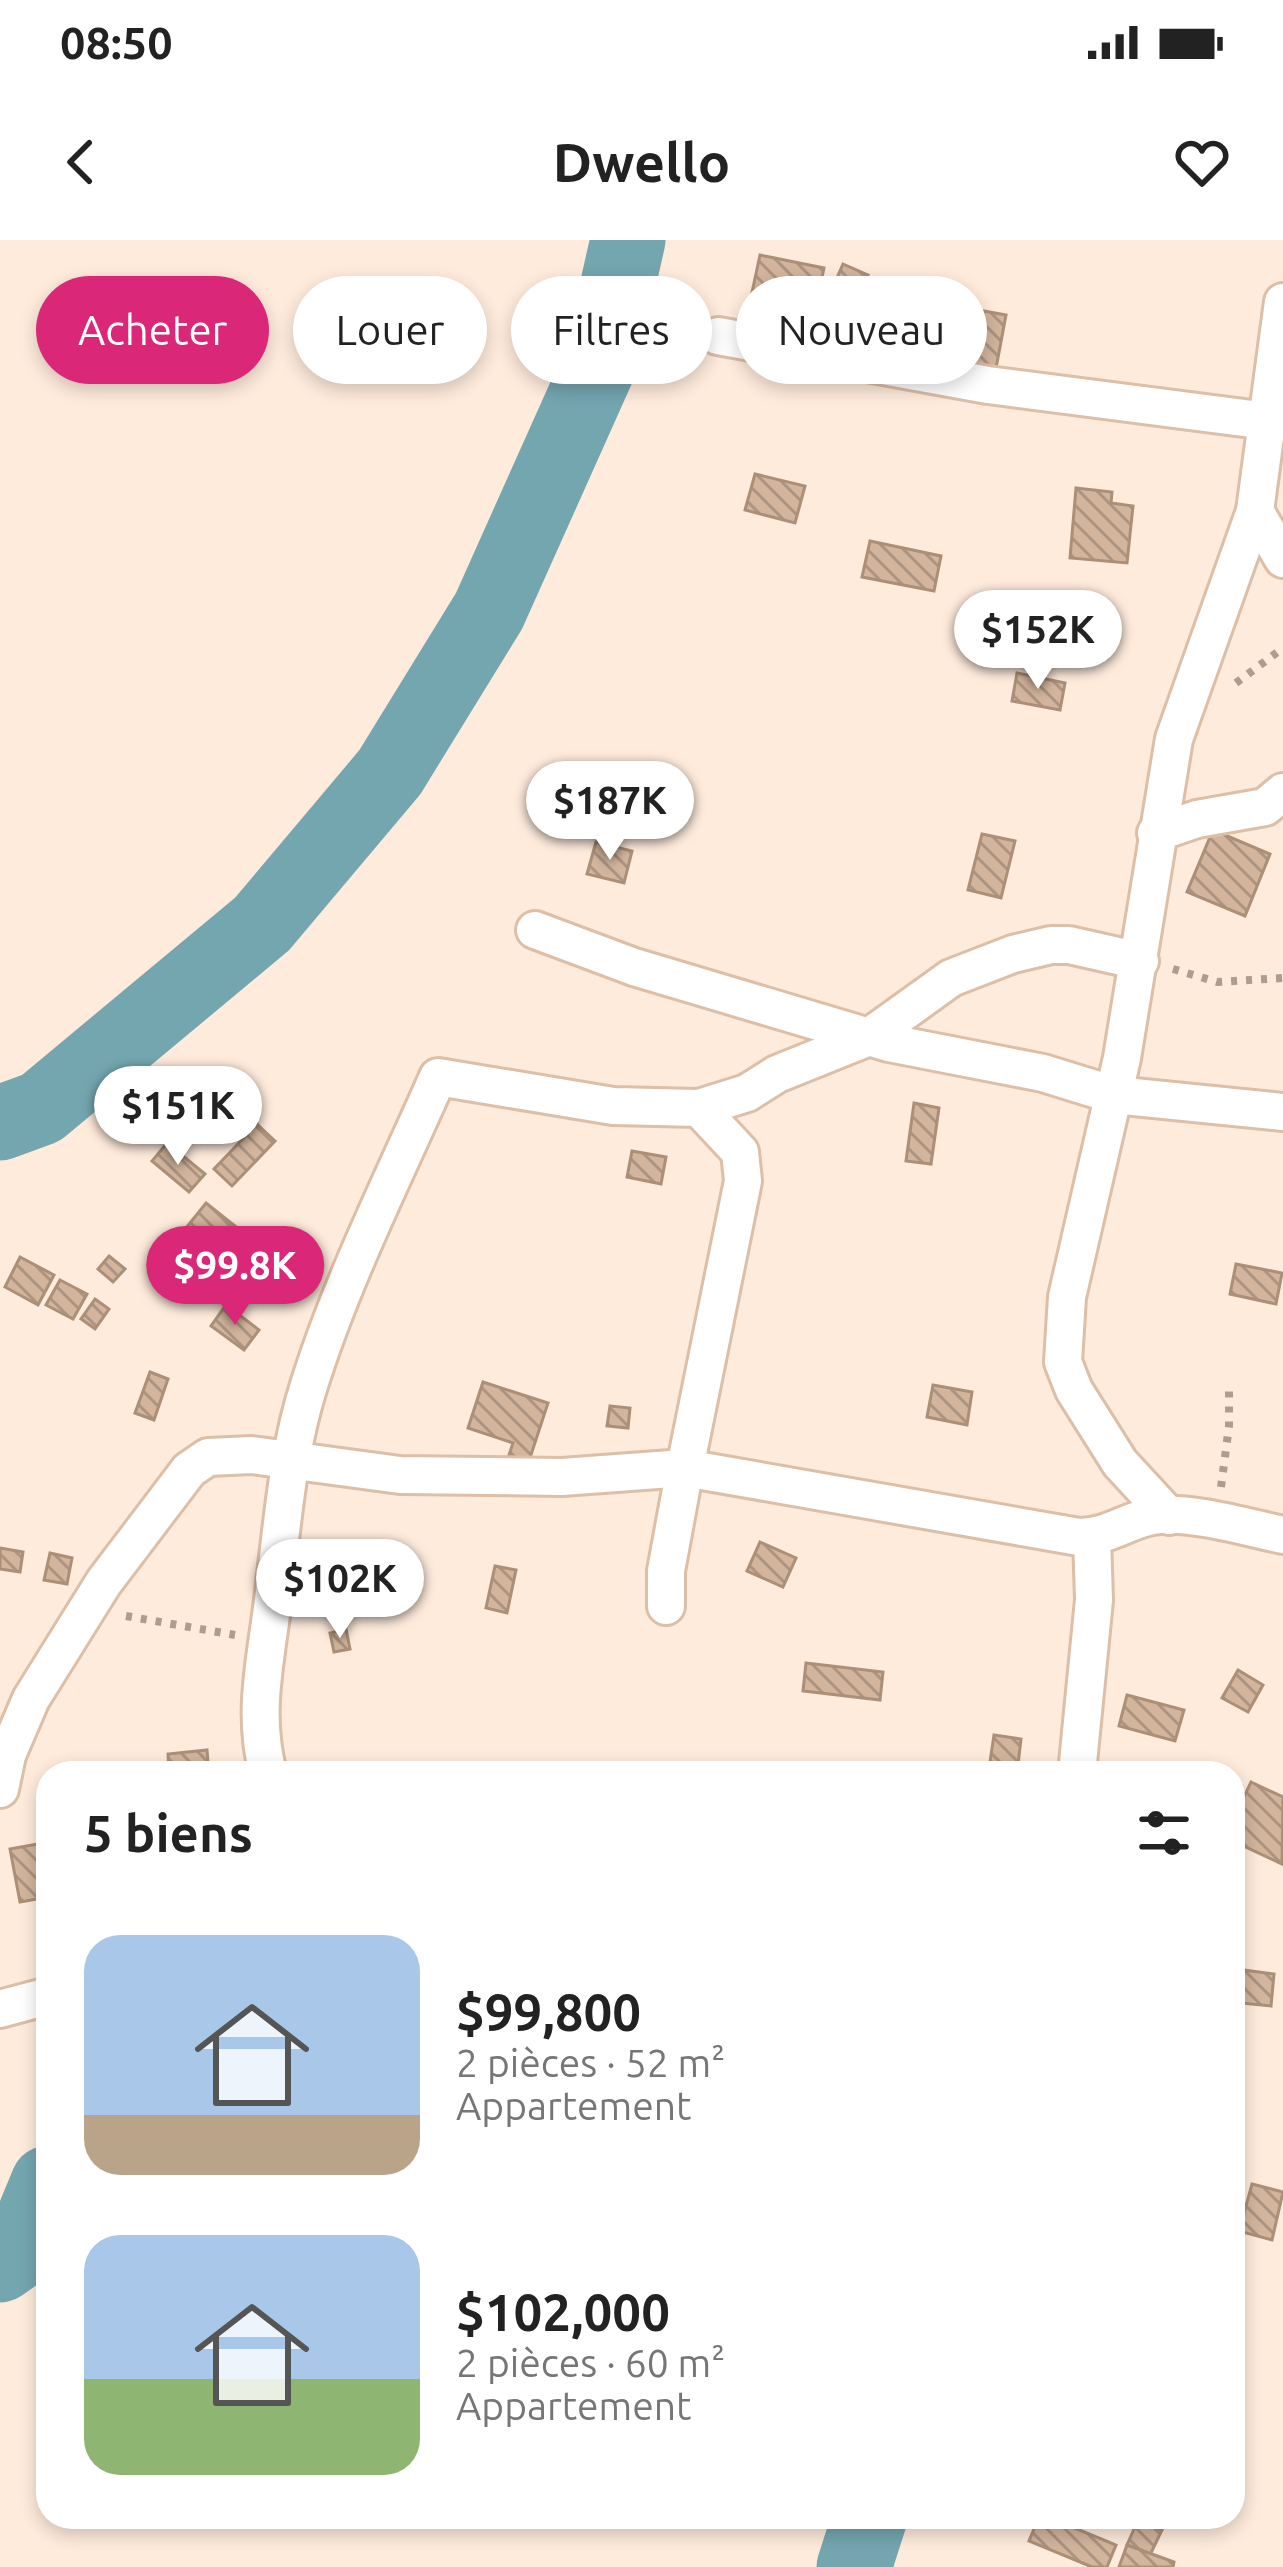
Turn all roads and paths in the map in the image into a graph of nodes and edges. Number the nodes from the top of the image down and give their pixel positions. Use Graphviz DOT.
graph roads {
  1 [pos="1283,302"];
  2 [pos="718,336"];
  3 [pos="1275,421"];
  4 [pos="1255,512"];
  5 [pos="1283,560"];
  6 [pos="1283,792"];
  7 [pos="1156,833"];
  8 [pos="535,930"];
  9 [pos="1151,961"];
  10 [pos="1283,978"];
  11 [pos="869,1036"];
  12 [pos="1114,1095"];
  13 [pos="699,1108"];
  14 [pos="1283,1112"];
  15 [pos="1228,1388"];
  16 [pos="291,1462"];
  17 [pos="685,1468"];
  18 [pos="1168,1516"];
  19 [pos="1218,1522"];
  20 [pos="1283,1535"];
  21 [pos="1092,1537"];
  22 [pos="666,1606"];
  23 [pos="89,1610"];
  24 [pos="266,1641"];
  25 [pos="266,1761"];
  26 [pos="1077,1761"];
  27 [pos="0,1789"];
  28 [pos="36,1999"];
  29 [pos="0,2009"];
  1 -- 3 [label="street"];
  2 -- 3 [label="street"];
  3 -- 4 [label="street"];
  4 -- 5 [label="street"];
  4 -- 7 [label="street"];
  6 -- 7 [label="street"];
  7 -- 9 [label="street"];
  8 -- 11 [label="street"];
  9 -- 10 [label="path"];
  9 -- 11 [label="street"];
  9 -- 12 [label="street"];
  11 -- 12 [label="street"];
  11 -- 13 [label="street"];
  12 -- 14 [label="street"];
  12 -- 18 [label="street"];
  13 -- 16 [label="street"];
  13 -- 17 [label="street"];
  15 -- 19 [label="path"];
  16 -- 17 [label="street"];
  16 -- 23 [label="street"];
  16 -- 24 [label="street"];
  17 -- 21 [label="street"];
  17 -- 22 [label="street"];
  18 -- 19 [label="street"];
  18 -- 21 [label="street"];
  19 -- 20 [label="street"];
  21 -- 26 [label="street"];
  23 -- 24 [label="path"];
  23 -- 27 [label="street"];
  24 -- 25 [label="street"];
  28 -- 29 [label="street"];
}
